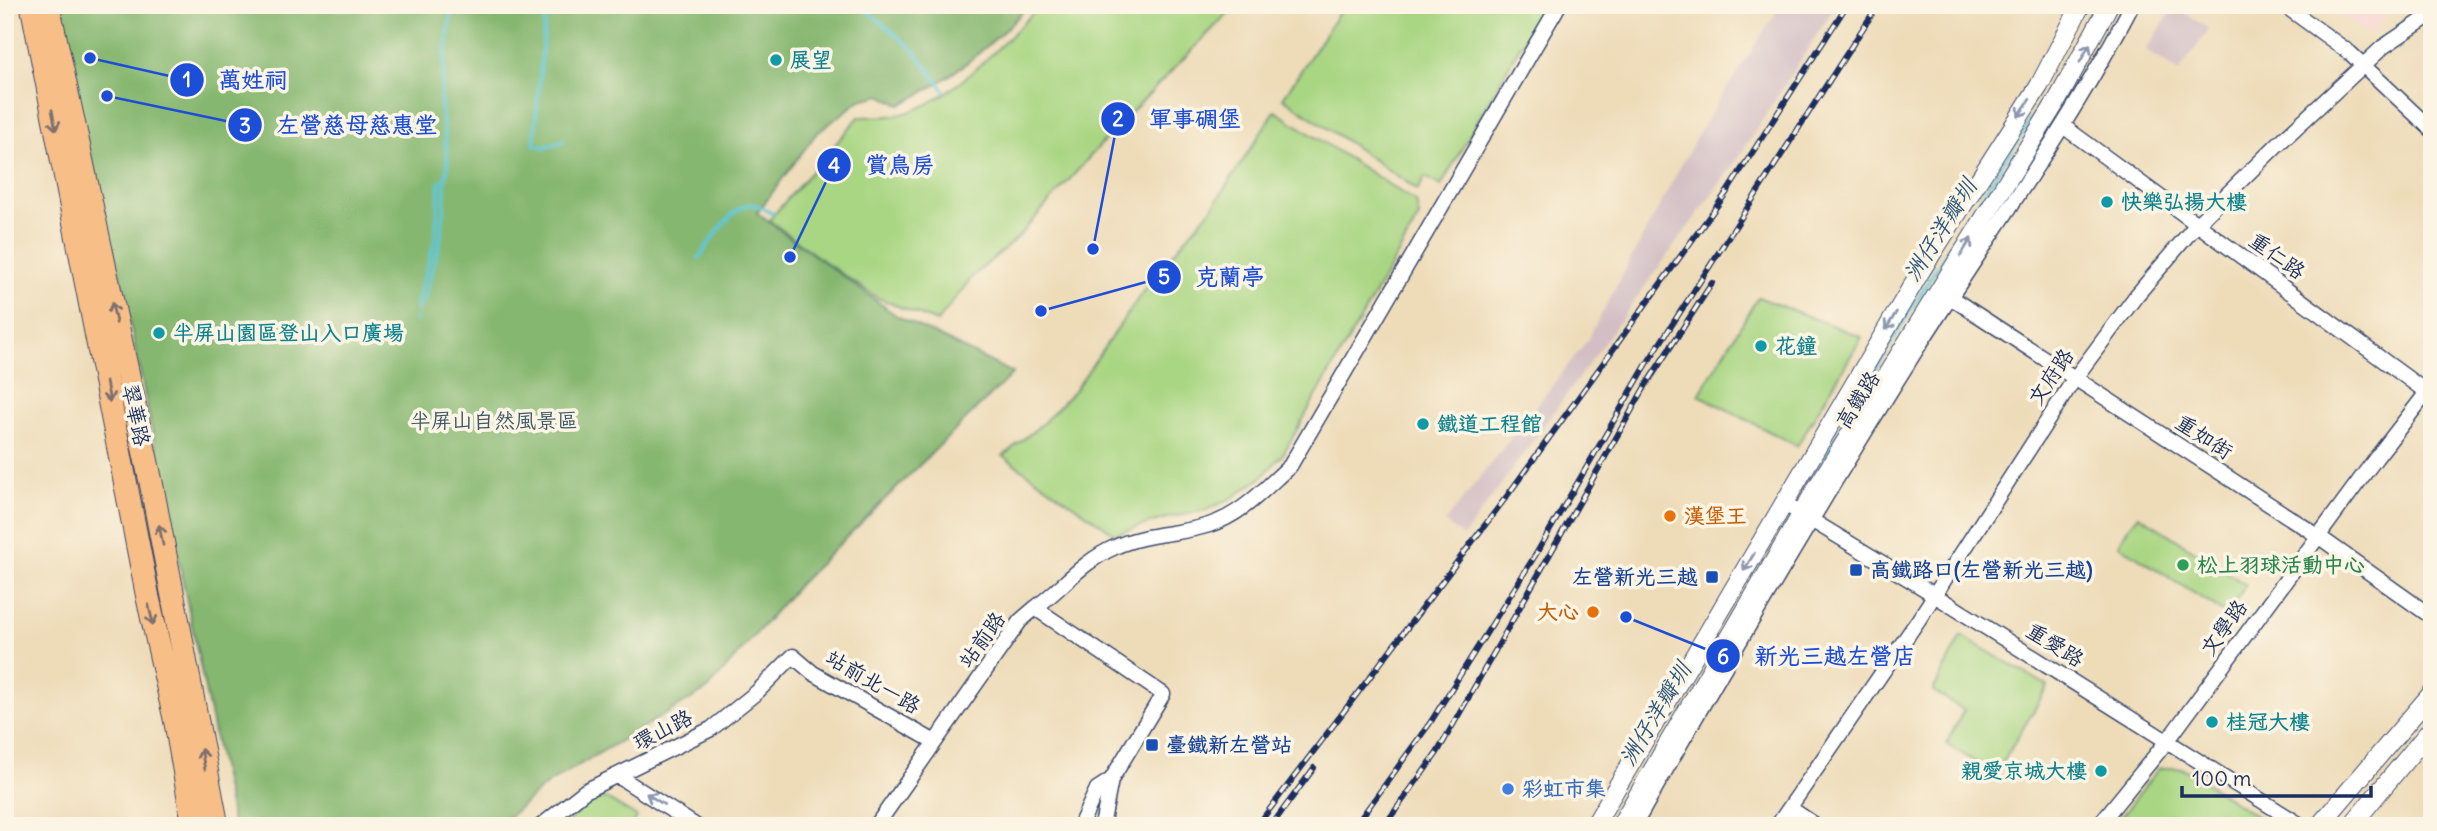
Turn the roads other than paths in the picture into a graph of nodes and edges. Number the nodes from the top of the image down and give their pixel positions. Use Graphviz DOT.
graph roads {
  1 [pos="32,5"];
  2 [pos="48,5"];
  3 [pos="1559,5"];
  4 [pos="2081,5"];
  5 [pos="2109,5"];
  6 [pos="2132,5"];
  7 [pos="2284,5"];
  8 [pos="2432,15"];
  9 [pos="2364,66"];
  10 [pos="2063,126"];
  11 [pos="2432,130"];
  12 [pos="2197,224"];
  13 [pos="1950,297"];
  14 [pos="2075,378"];
  15 [pos="2430,391"];
  16 [pos="1783,503"];
  17 [pos="1807,517"];
  18 [pos="2318,536"];
  19 [pos="1933,595"];
  20 [pos="1035,608"];
  21 [pos="2432,617"];
  22 [pos="793,656"];
  23 [pos="2432,693"];
  24 [pos="2432,728"];
  25 [pos="2168,740"];
  26 [pos="935,742"];
  27 [pos="618,776"];
  28 [pos="1111,780"];
  29 [pos="1790,808"];
  30 [pos="194,826"];
  31 [pos="217,826"];
  32 [pos="541,826"];
  33 [pos="696,826"];
  34 [pos="876,826"];
  35 [pos="1080,826"];
  36 [pos="1102,826"];
  37 [pos="1594,826"];
  38 [pos="1620,826"];
  39 [pos="1634,826"];
  40 [pos="1777,826"];
  41 [pos="1817,826"];
  42 [pos="2098,826"];
  43 [pos="2302,826"];
  44 [pos="2319,826"];
  45 [pos="2351,826"];
  1 -- 30 [label="main road, 翠華路, one-way"];
  31 -- 2 [label="main road, 翠華路, one-way"];
  3 -- 20 [label="street"];
  4 -- 16 [label="street, 高鐵路, one-way"];
  17 -- 5 [label="street, 高鐵路, one-way"];
  6 -- 10 [label="street, 高鐵路"];
  7 -- 9 [label="street"];
  8 -- 9 [label="street, 文府路"];
  9 -- 11 [label="street"];
  9 -- 12 [label="street, 文府路"];
  10 -- 12 [label="street, 重仁路"];
  10 -- 13 [label="street, 高鐵路"];
  12 -- 14 [label="street, 文府路"];
  12 -- 15 [label="street, 重仁路"];
  13 -- 14 [label="street, 重如街"];
  13 -- 17 [label="street, 高鐵路"];
  14 -- 18 [label="street, 重如街"];
  14 -- 19 [label="street, 文府路"];
  15 -- 18 [label="street, 文學路"];
  16 -- 17 [label="street, 重愛路"];
  16 -- 37 [label="street, 高鐵路, one-way"];
  17 -- 19 [label="street, 重愛路"];
  17 -- 38 [label="street, 高鐵路"];
  17 -- 39 [label="street, 高鐵路"];
  18 -- 21 [label="street, 重如街"];
  18 -- 25 [label="street, 文學路"];
  19 -- 25 [label="street, 重愛路"];
  19 -- 29 [label="street, 文府路"];
  20 -- 26 [label="street, 站前路"];
  20 -- 28 [label="street, 站前路"];
  22 -- 26 [label="street, 站前北一路"];
  22 -- 27 [label="street, 環山路"];
  23 -- 44 [label="street"];
  24 -- 45 [label="street"];
  25 -- 42 [label="street, 文學路"];
  25 -- 43 [label="street, 重愛路"];
  26 -- 34 [label="street, 站前路"];
  27 -- 32 [label="street, 環山路"];
  33 -- 27 [label="street, one-way"];
  28 -- 35 [label="street"];
  28 -- 36 [label="street"];
  29 -- 40 [label="street, 文府路"];
  29 -- 41 [label="street"];
}
